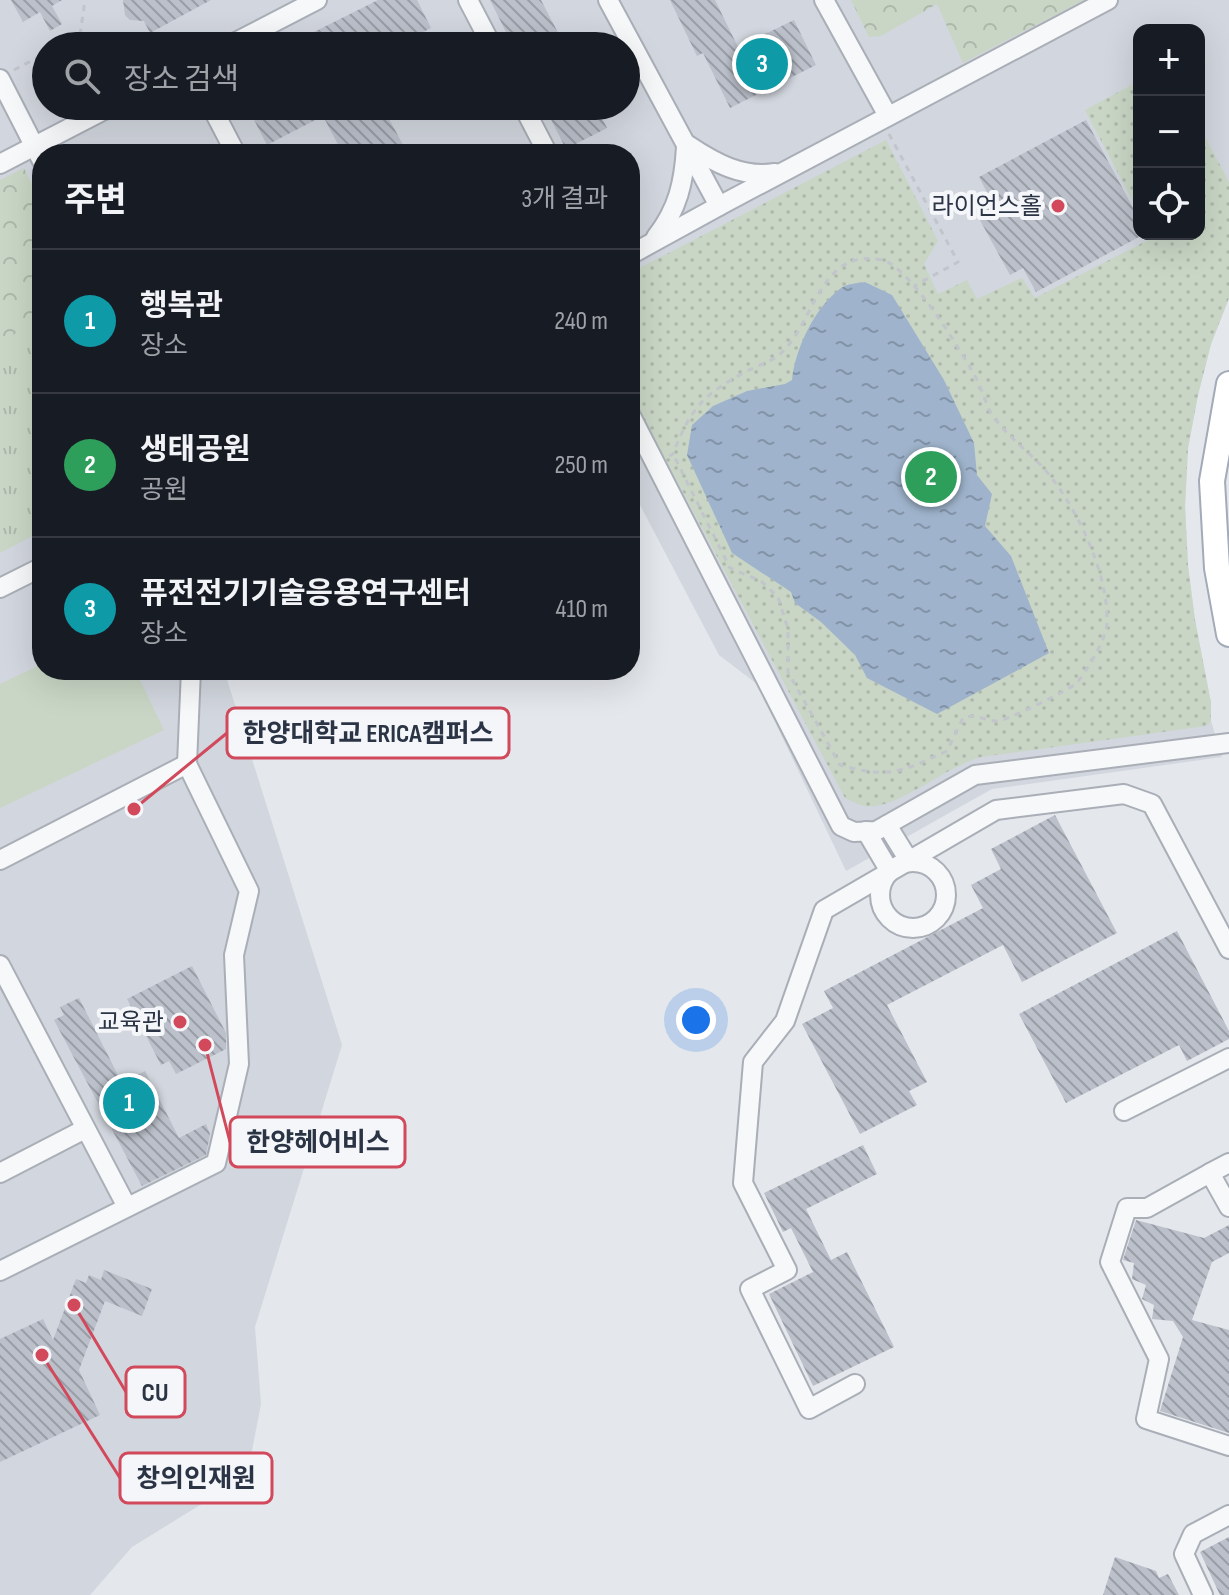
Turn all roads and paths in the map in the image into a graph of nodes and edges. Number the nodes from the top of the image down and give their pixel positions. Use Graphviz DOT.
graph roads {
  1 [pos="85,0"];
  2 [pos="317,0"];
  3 [pos="468,0"];
  4 [pos="608,0"];
  5 [pos="824,0"];
  6 [pos="1108,0"];
  7 [pos="80,32"];
  8 [pos="255,32"];
  9 [pos="485,32"];
  10 [pos="625,32"];
  11 [pos="640,59"];
  12 [pos="32,61"];
  13 [pos="6,75"];
  14 [pos="885,118"];
  15 [pos="90,120"];
  16 [pos="218,120"];
  17 [pos="530,120"];
  18 [pos="34,144"];
  19 [pos="53,144"];
  20 [pos="231,144"];
  21 [pos="543,144"];
  22 [pos="686,144"];
  23 [pos="32,156"];
  24 [pos="0,164"];
  25 [pos="782,172"];
  26 [pos="719,206"];
  27 [pos="650,244"];
  28 [pos="640,250"];
  29 [pos="914,286"];
  30 [pos="1229,384"];
  31 [pos="640,434"];
  32 [pos="673,454"];
  33 [pos="655,464"];
  34 [pos="32,572"];
  35 [pos="0,588"];
  36 [pos="1227,621"];
  37 [pos="191,680"];
  38 [pos="1229,743"];
  39 [pos="187,764"];
  40 [pos="887,825"];
  41 [pos="866,831"];
  42 [pos="0,860"];
  43 [pos="897,865"];
  44 [pos="1229,949"];
  45 [pos="0,965"];
  46 [pos="1229,1058"];
  47 [pos="1124,1111"];
  48 [pos="85,1129"];
  49 [pos="1229,1163"];
  50 [pos="0,1173"];
  51 [pos="1210,1173"];
  52 [pos="127,1207"];
  53 [pos="1229,1207"];
  54 [pos="0,1271"];
  55 [pos="855,1384"];
  56 [pos="1229,1446"];
  57 [pos="1229,1515"];
  58 [pos="1203,1595"];
  1 -- 7 [label="path"];
  2 -- 8 [label="lane"];
  3 -- 9 [label="lane"];
  4 -- 10 [label="lane"];
  5 -- 14 [label="lane"];
  6 -- 14 [label="lane"];
  11 -- 22 [label="lane"];
  12 -- 13 [label="path"];
  13 -- 18 [label="lane"];
  14 -- 25 [label="lane"];
  14 -- 29 [label="path"];
  15 -- 19 [label="lane"];
  16 -- 20 [label="lane"];
  17 -- 21 [label="lane"];
  22 -- 25 [label="lane"];
  22 -- 26 [label="lane"];
  22 -- 27 [label="lane"];
  23 -- 24 [label="lane"];
  25 -- 26 [label="lane"];
  26 -- 27 [label="lane"];
  27 -- 28 [label="lane"];
  29 -- 32 [label="path"];
  29 -- 32 [label="path"];
  30 -- 36 [label="main road"];
  31 -- 33 [label="lane"];
  32 -- 33 [label="path"];
  33 -- 41 [label="lane"];
  34 -- 35 [label="lane"];
  37 -- 39 [label="lane"];
  38 -- 40 [label="lane"];
  39 -- 42 [label="lane"];
  39 -- 52 [label="lane"];
  40 -- 41 [label="lane"];
  40 -- 43 [label="lane"];
  41 -- 43 [label="lane"];
  43 -- 44 [label="lane"];
  43 -- 55 [label="lane"];
  45 -- 48 [label="lane"];
  46 -- 47 [label="lane"];
  48 -- 50 [label="lane"];
  48 -- 52 [label="lane"];
  49 -- 51 [label="lane"];
  51 -- 53 [label="lane"];
  51 -- 56 [label="lane"];
  52 -- 54 [label="lane"];
  57 -- 58 [label="lane"];
}
